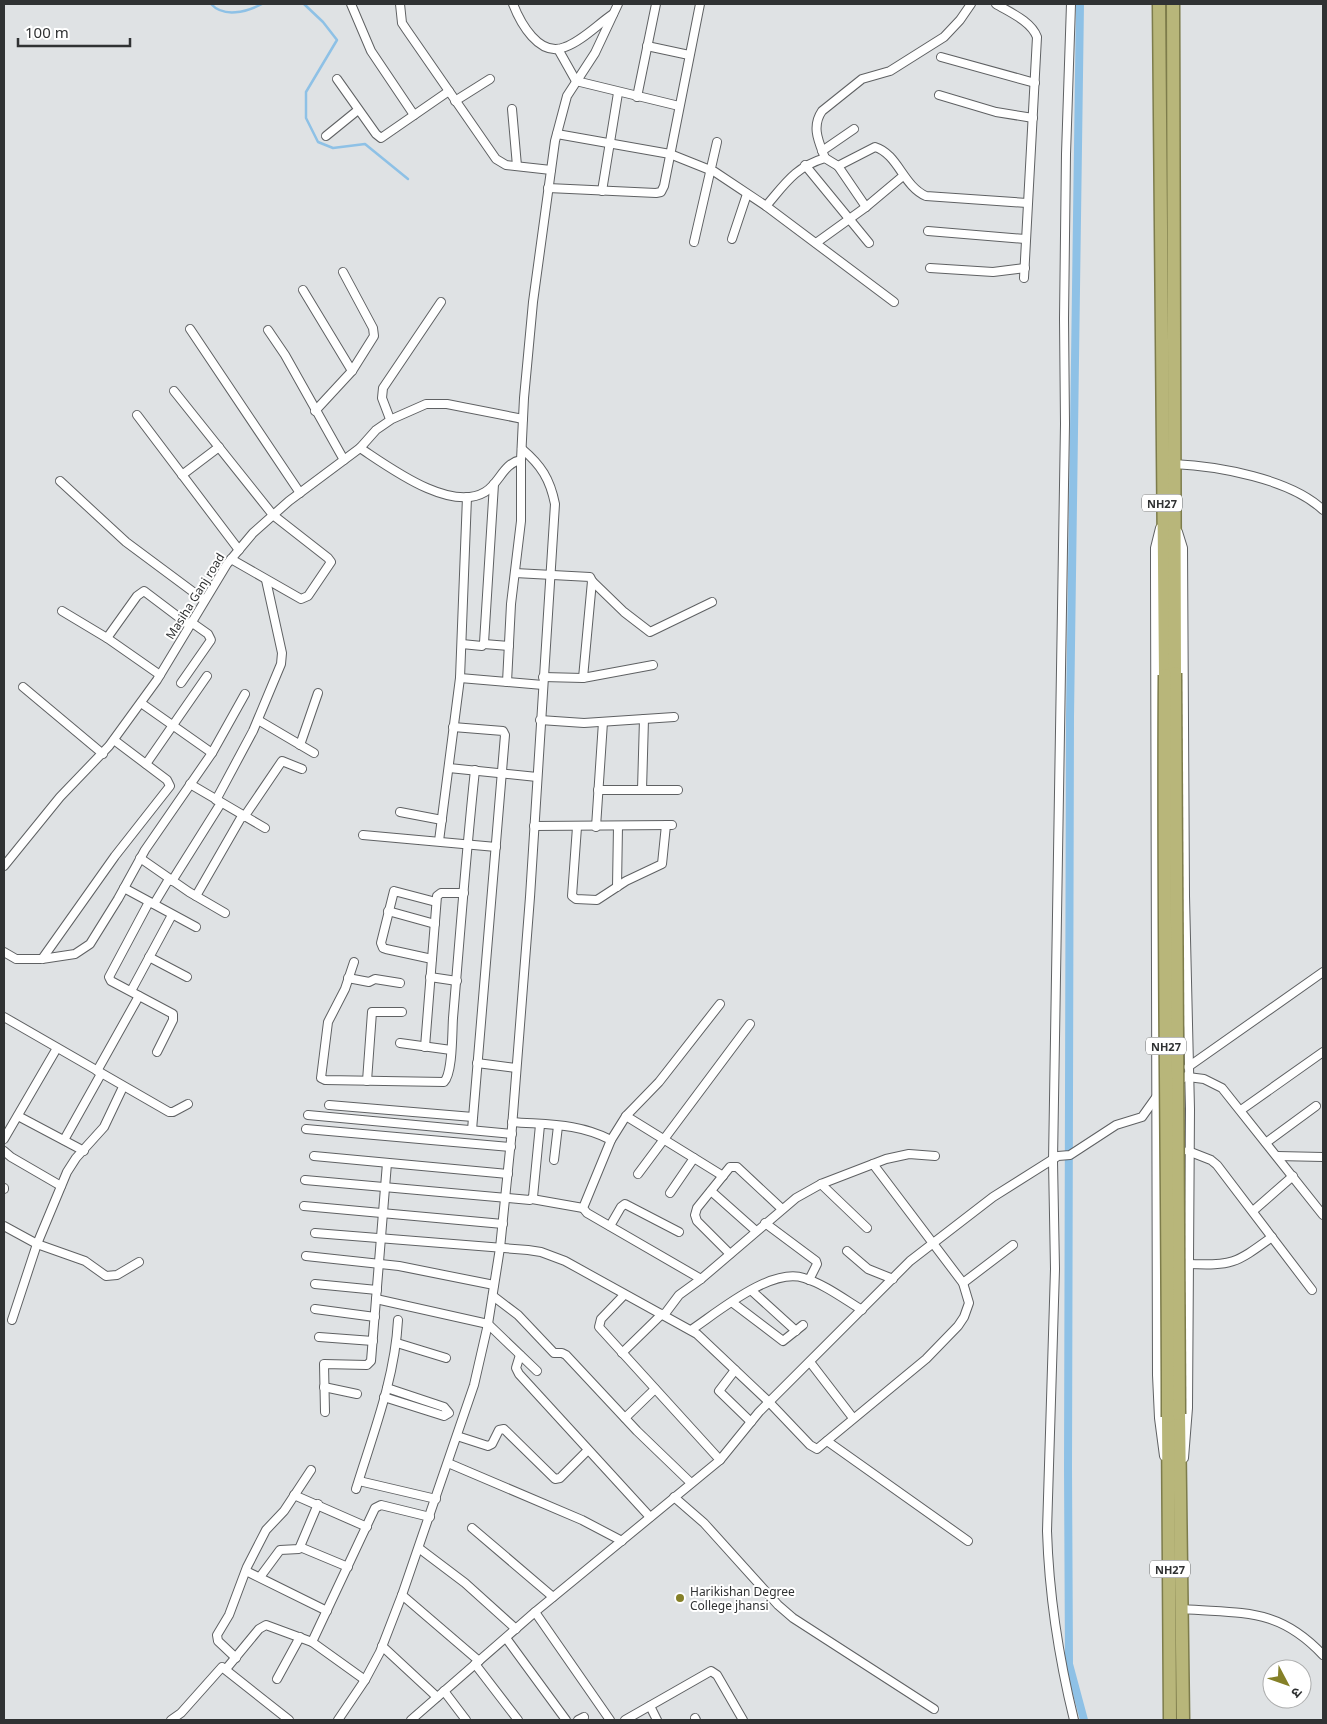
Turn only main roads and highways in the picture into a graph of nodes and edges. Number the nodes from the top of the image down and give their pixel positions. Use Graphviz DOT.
graph roads {
  1 [pos="1159,4"];
  2 [pos="1173,4"];
  3 [pos="1168,520"];
  4 [pos="1175,1476"];
  5 [pos="1183,1718"];
  6 [pos="1170,1720"];
  1 -- 3 [label="highway, NH27"];
  2 -- 3 [label="highway, NH27"];
  3 -- 4 [label="highway, NH27, bridge"];
  4 -- 5 [label="highway, NH27"];
  4 -- 6 [label="highway, NH27"];
}
